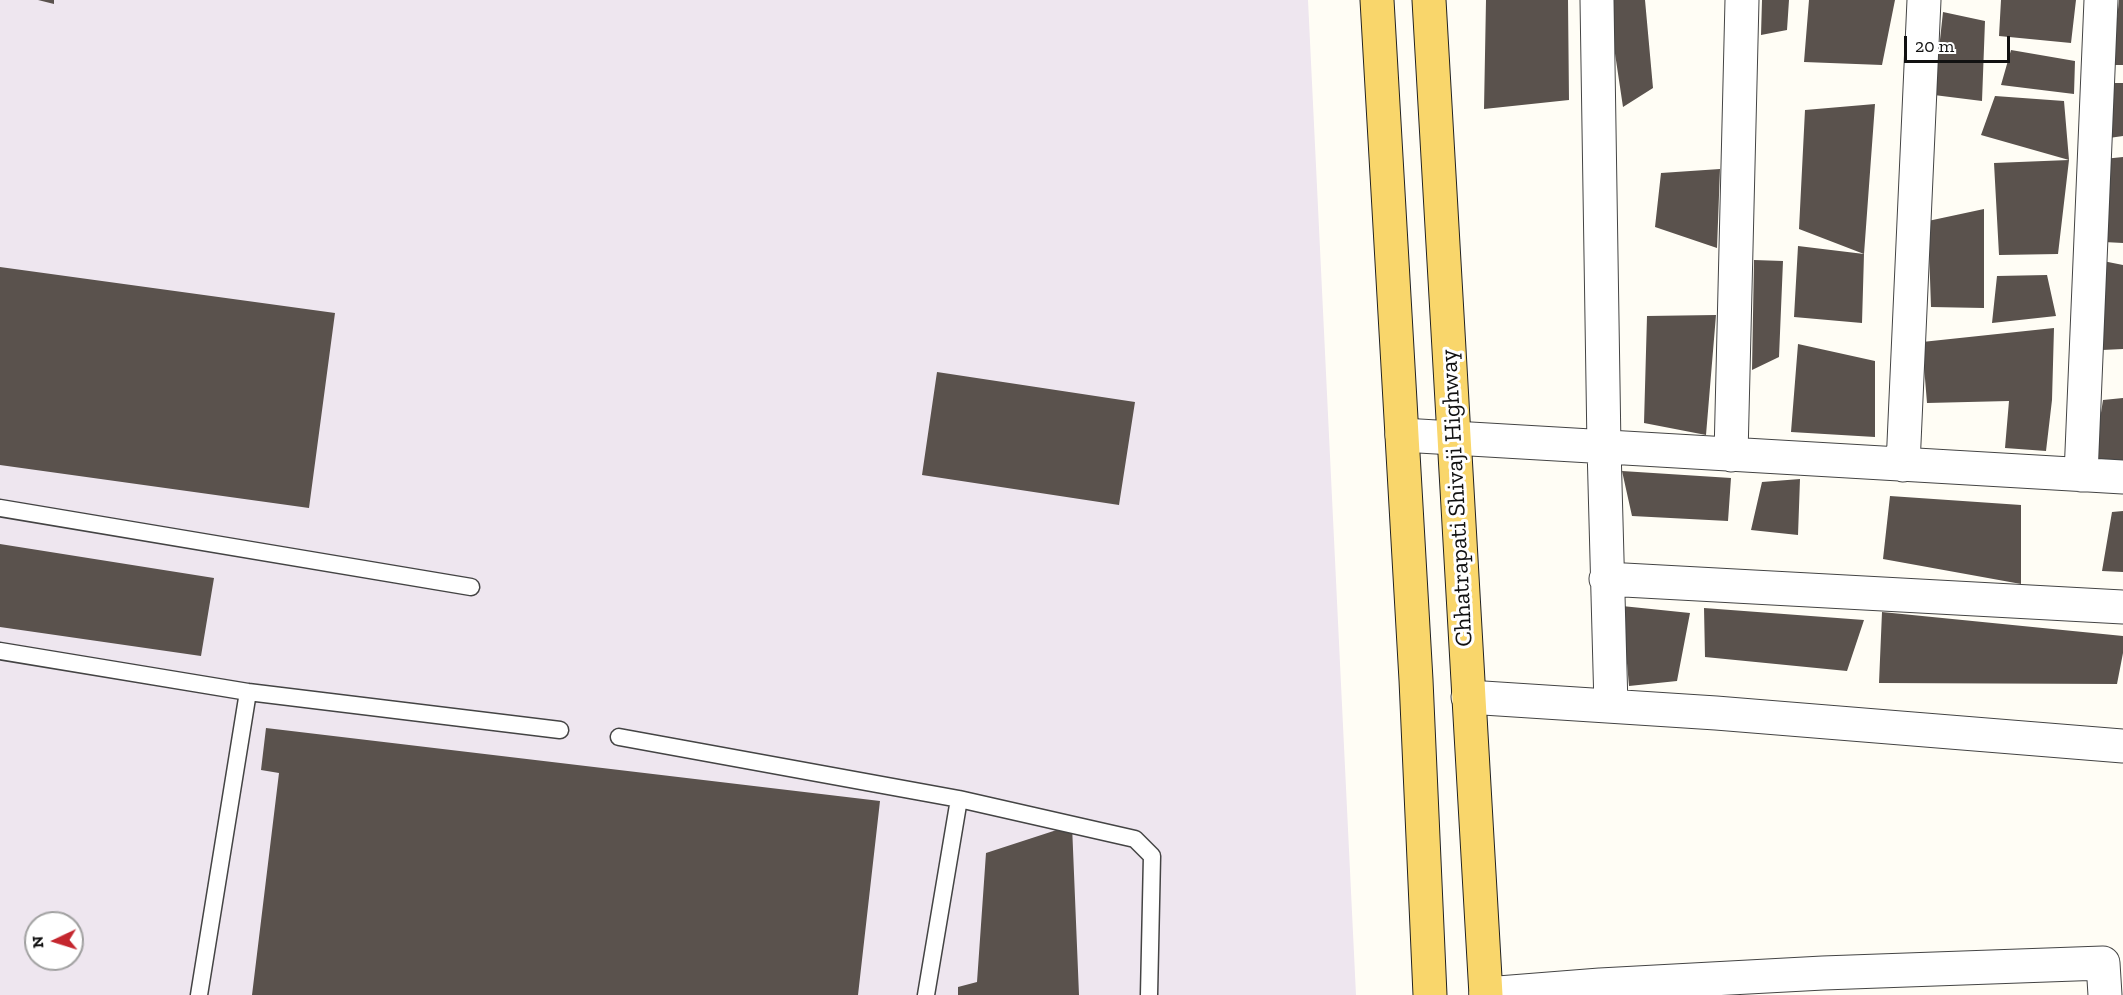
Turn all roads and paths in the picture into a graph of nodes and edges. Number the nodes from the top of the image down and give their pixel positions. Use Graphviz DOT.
graph roads {
  1 [pos="1377,0"];
  2 [pos="1429,0"];
  3 [pos="1598,0"];
  4 [pos="1742,0"];
  5 [pos="1924,0"];
  6 [pos="2101,0"];
  7 [pos="1402,435"];
  8 [pos="1454,438"];
  9 [pos="1604,447"];
  10 [pos="1731,455"];
  11 [pos="1903,465"];
  12 [pos="2081,475"];
  13 [pos="2123,477"];
  14 [pos="0,507"];
  15 [pos="1606,579"];
  16 [pos="471,587"];
  17 [pos="2123,607"];
  18 [pos="0,651"];
  19 [pos="248,692"];
  20 [pos="1468,697"];
  21 [pos="1611,706"];
  22 [pos="560,730"];
  23 [pos="619,737"];
  24 [pos="2123,746"];
  25 [pos="959,799"];
  26 [pos="1824,984"];
  27 [pos="1717,987"];
  28 [pos="1600,990"];
  29 [pos="1486,994"];
  30 [pos="199,995"];
  31 [pos="926,995"];
  32 [pos="1149,995"];
  33 [pos="1430,995"];
  34 [pos="2105,995"];
  1 -- 7 [label="main road, Chhatrapati Shivaji Highway"];
  2 -- 8 [label="main road, Chhatrapati Shivaji Highway"];
  3 -- 9 [label="street"];
  4 -- 10 [label="street"];
  5 -- 11 [label="street"];
  6 -- 12 [label="street"];
  7 -- 8 [label="street"];
  7 -- 33 [label="main road, Chhatrapati Shivaji Highway"];
  8 -- 9 [label="street"];
  8 -- 20 [label="main road, Chhatrapati Shivaji Highway"];
  9 -- 10 [label="street"];
  9 -- 15 [label="street"];
  10 -- 11 [label="street"];
  11 -- 12 [label="street"];
  12 -- 13 [label="street"];
  14 -- 16 [label="lane"];
  15 -- 17 [label="street"];
  15 -- 21 [label="street"];
  18 -- 19 [label="lane"];
  19 -- 22 [label="lane"];
  19 -- 30 [label="lane"];
  20 -- 21 [label="street"];
  20 -- 29 [label="main road, Chhatrapati Shivaji Highway"];
  21 -- 24 [label="street"];
  23 -- 25 [label="lane"];
  25 -- 31 [label="lane"];
  25 -- 32 [label="lane"];
  26 -- 27 [label="street"];
  26 -- 34 [label="street"];
  27 -- 28 [label="street"];
  28 -- 29 [label="street"];
}
